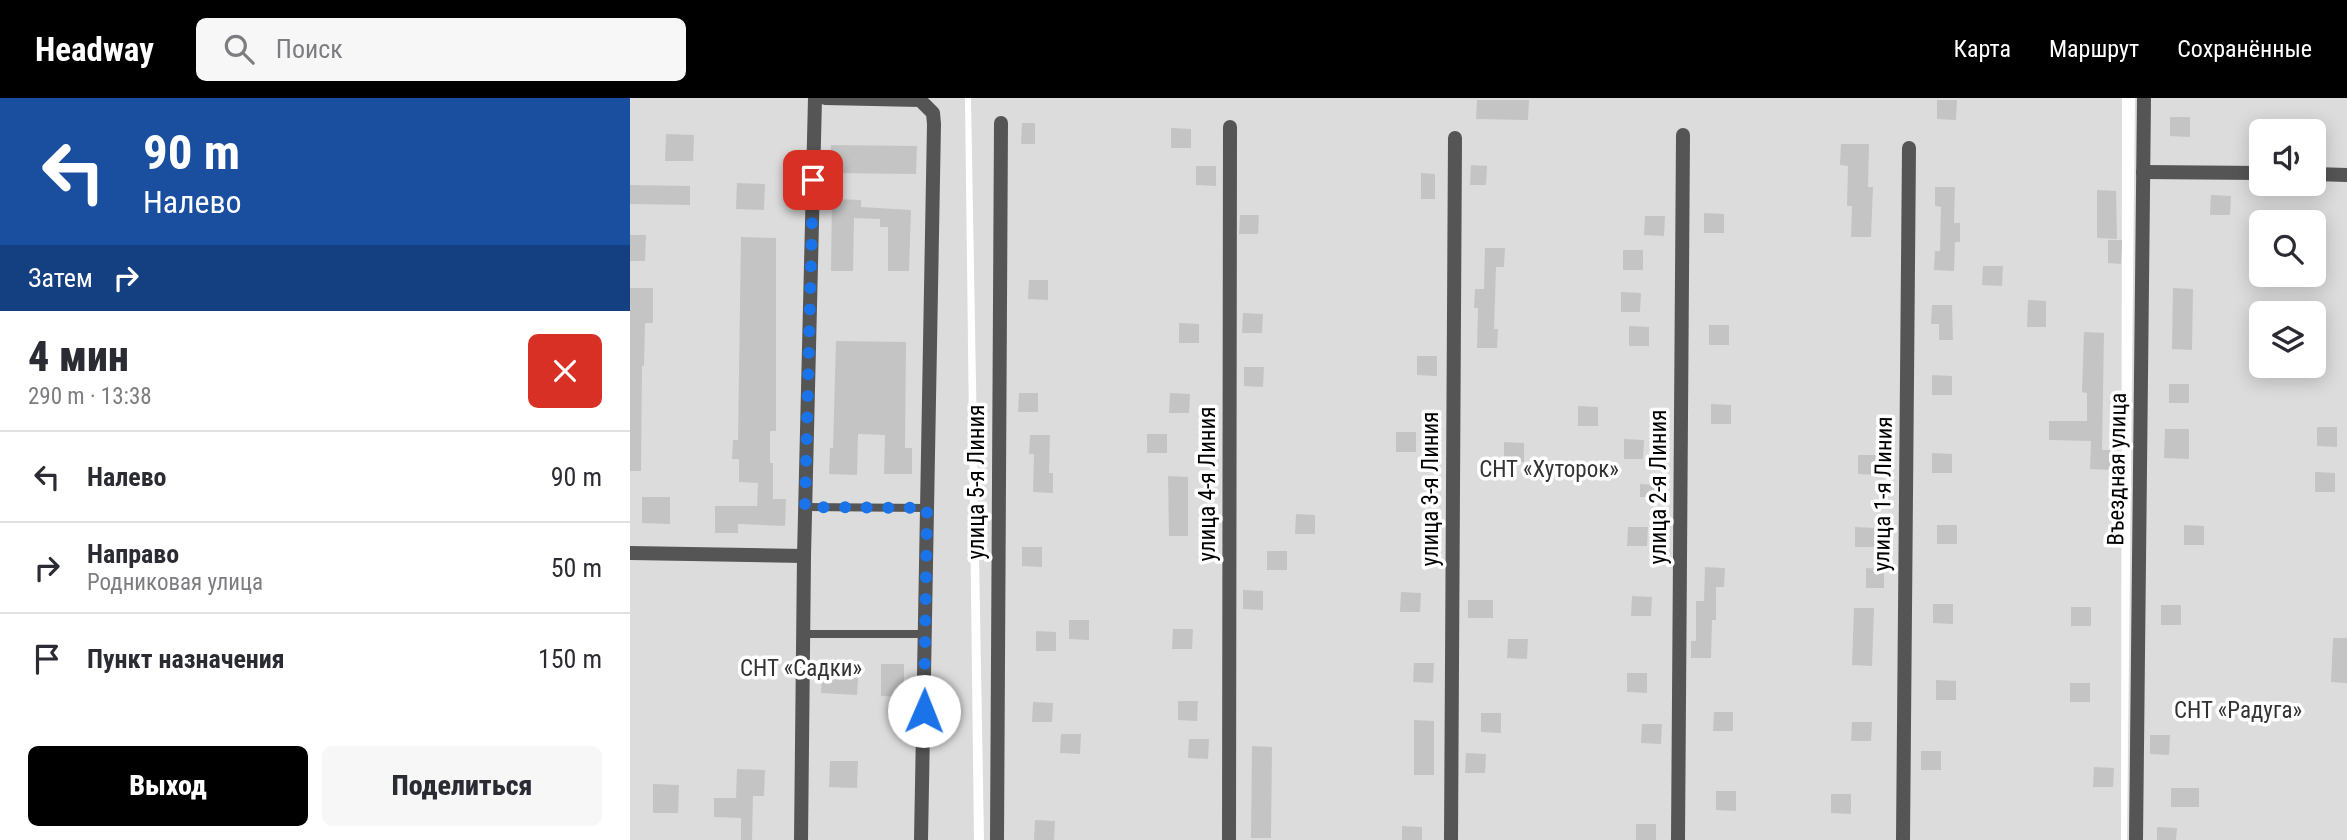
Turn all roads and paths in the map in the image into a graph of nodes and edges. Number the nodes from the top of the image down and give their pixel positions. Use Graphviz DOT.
graph roads {
  1 [pos="815,98"];
  2 [pos="825,98"];
  3 [pos="2144,98"];
  4 [pos="1001,124"];
  5 [pos="1230,127"];
  6 [pos="1682,135"];
  7 [pos="1455,138"];
  8 [pos="1909,149"];
  9 [pos="2143,172"];
  10 [pos="2249,173"];
  11 [pos="2326,174"];
  12 [pos="2347,174"];
  13 [pos="805,507"];
  14 [pos="927,508"];
  15 [pos="630,554"];
  16 [pos="804,556"];
  17 [pos="803,634"];
  18 [pos="925,634"];
  19 [pos="801,840"];
  20 [pos="921,840"];
  21 [pos="997,840"];
  22 [pos="1229,840"];
  23 [pos="1451,840"];
  24 [pos="1678,840"];
  25 [pos="1903,840"];
  26 [pos="2136,840"];
  1 -- 13 [label="street"];
  2 -- 14 [label="street"];
  3 -- 9 [label="street, Въездная улица"];
  4 -- 21 [label="street, улица 5-я Линия"];
  5 -- 22 [label="street, улица 4-я Линия"];
  6 -- 24 [label="street, улица 2-я Линия"];
  7 -- 23 [label="street, улица 3-я Линия"];
  8 -- 25 [label="street, улица 1-я Линия"];
  9 -- 10 [label="street"];
  9 -- 26 [label="street, Въездная улица"];
  11 -- 12 [label="street"];
  13 -- 14 [label="lane"];
  13 -- 16 [label="street"];
  14 -- 18 [label="street"];
  15 -- 16 [label="street"];
  16 -- 17 [label="street"];
  17 -- 18 [label="lane"];
  17 -- 19 [label="street"];
  18 -- 20 [label="street"];
}
